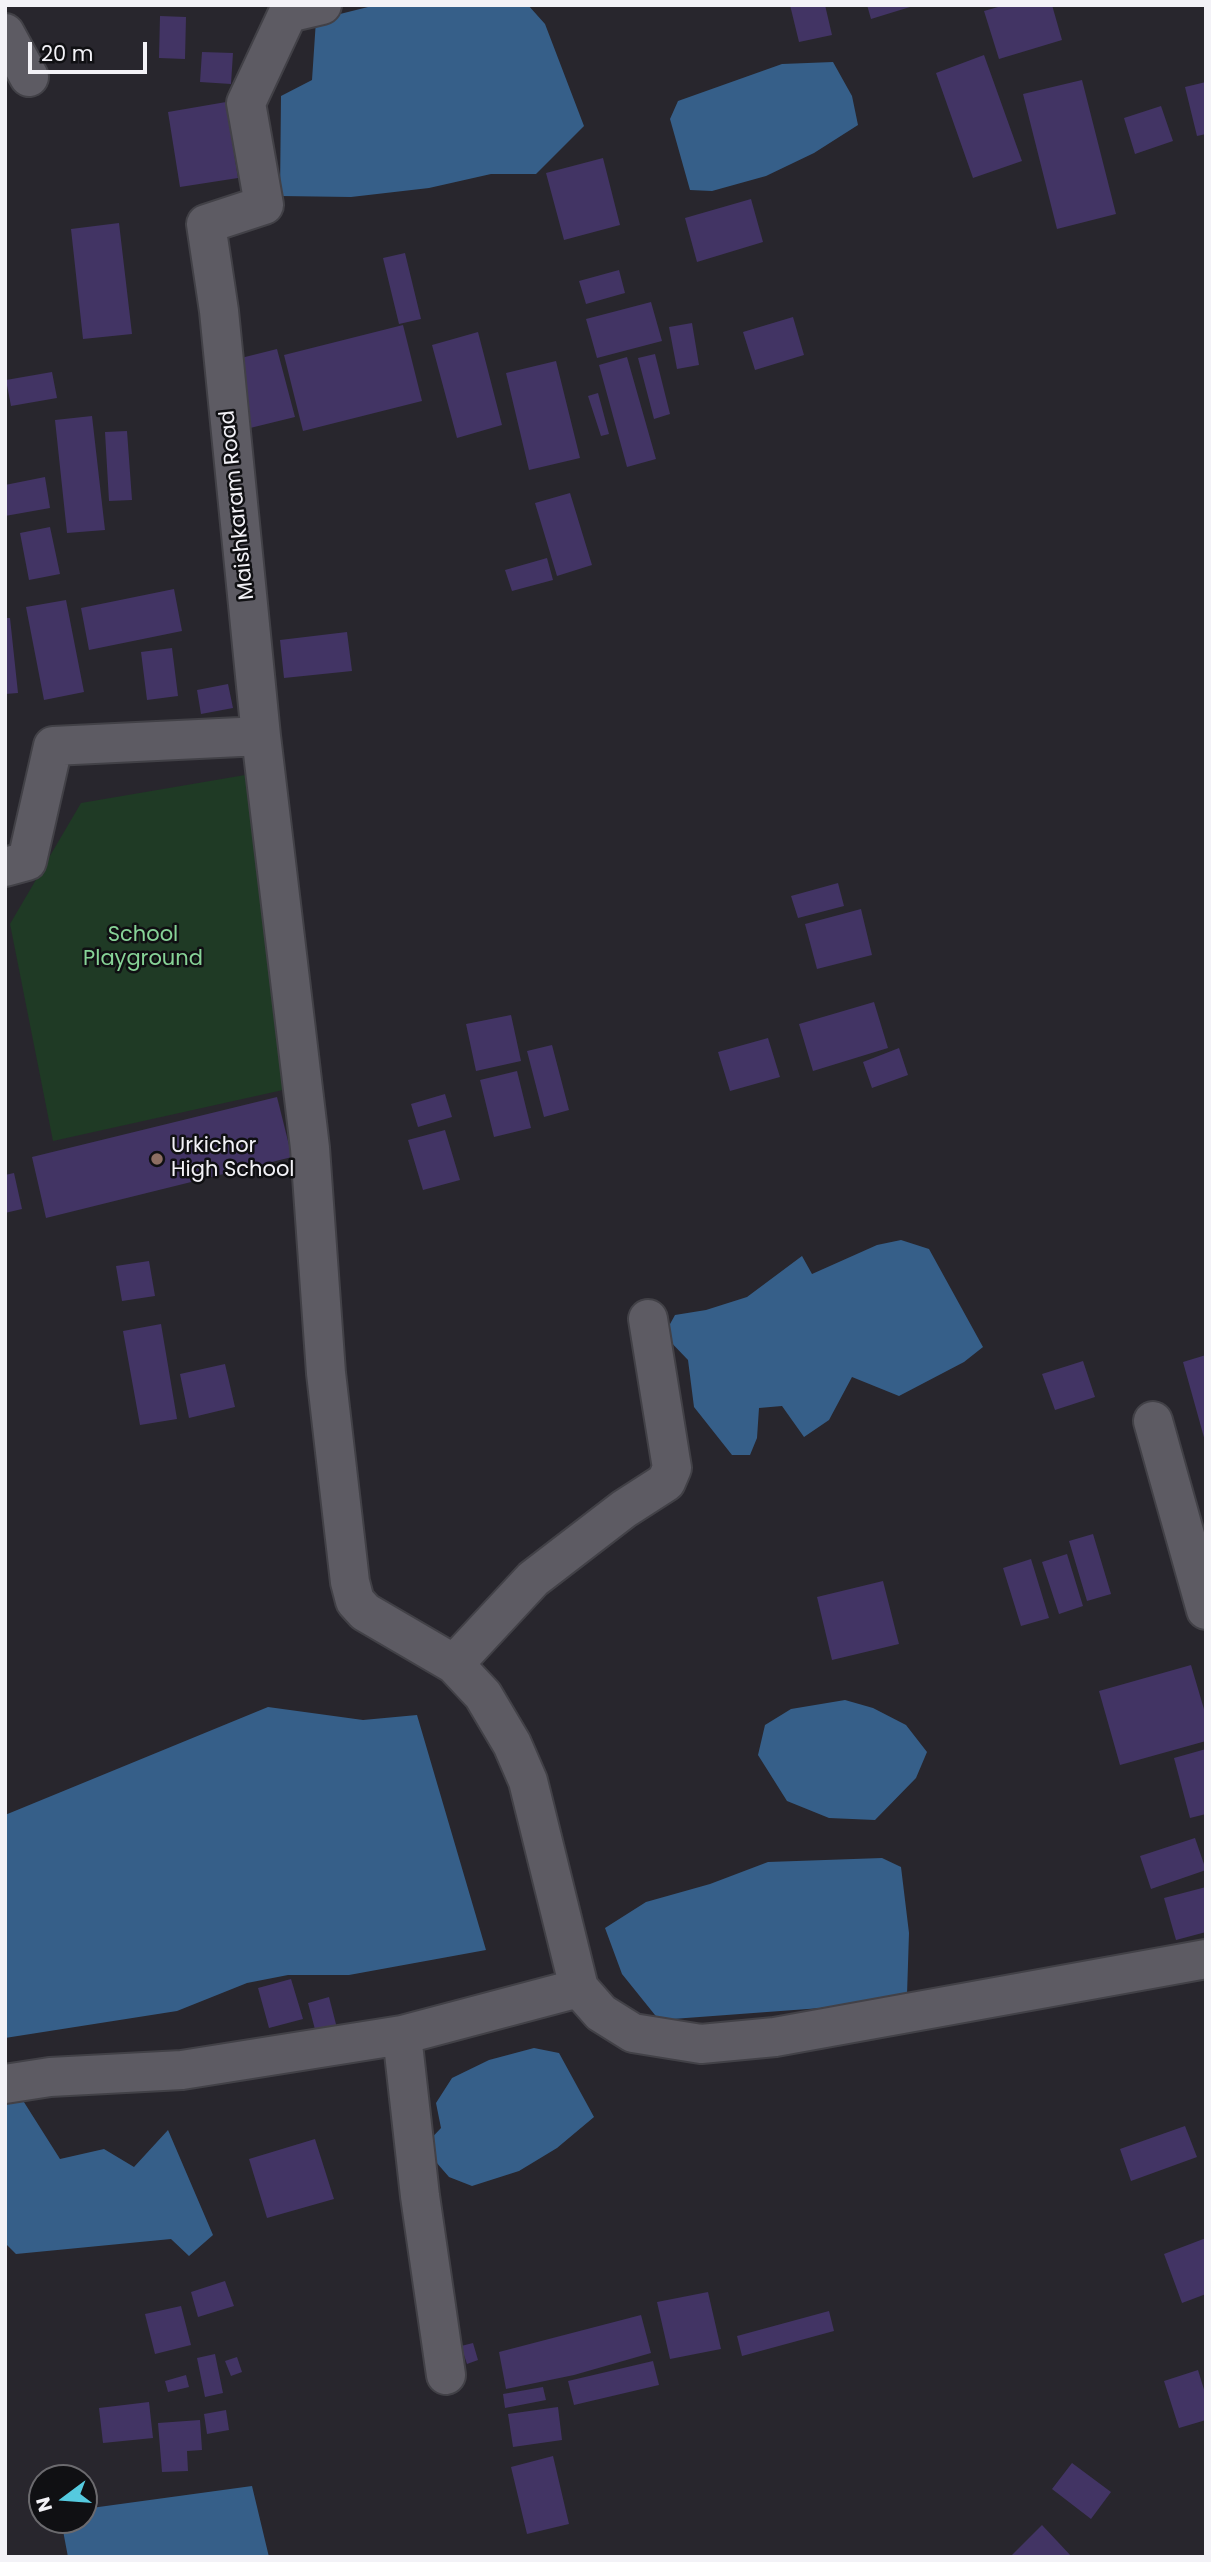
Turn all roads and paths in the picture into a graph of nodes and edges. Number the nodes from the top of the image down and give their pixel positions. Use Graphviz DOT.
graph roads {
  1 [pos="322,5"];
  2 [pos="5,33"];
  3 [pos="29,77"];
  4 [pos="261,736"];
  5 [pos="5,867"];
  6 [pos="648,1319"];
  7 [pos="1153,1421"];
  8 [pos="1206,1610"];
  9 [pos="454,1664"];
  10 [pos="1206,1959"];
  11 [pos="579,1988"];
  12 [pos="402,2035"];
  13 [pos="5,2084"];
  14 [pos="446,2375"];
  1 -- 4 [label="street, Maishkaram Road"];
  2 -- 3 [label="street"];
  4 -- 5 [label="street"];
  4 -- 9 [label="street"];
  6 -- 9 [label="street"];
  7 -- 8 [label="street"];
  9 -- 11 [label="street"];
  10 -- 11 [label="street"];
  11 -- 12 [label="street"];
  12 -- 13 [label="street"];
  12 -- 14 [label="street"];
}
